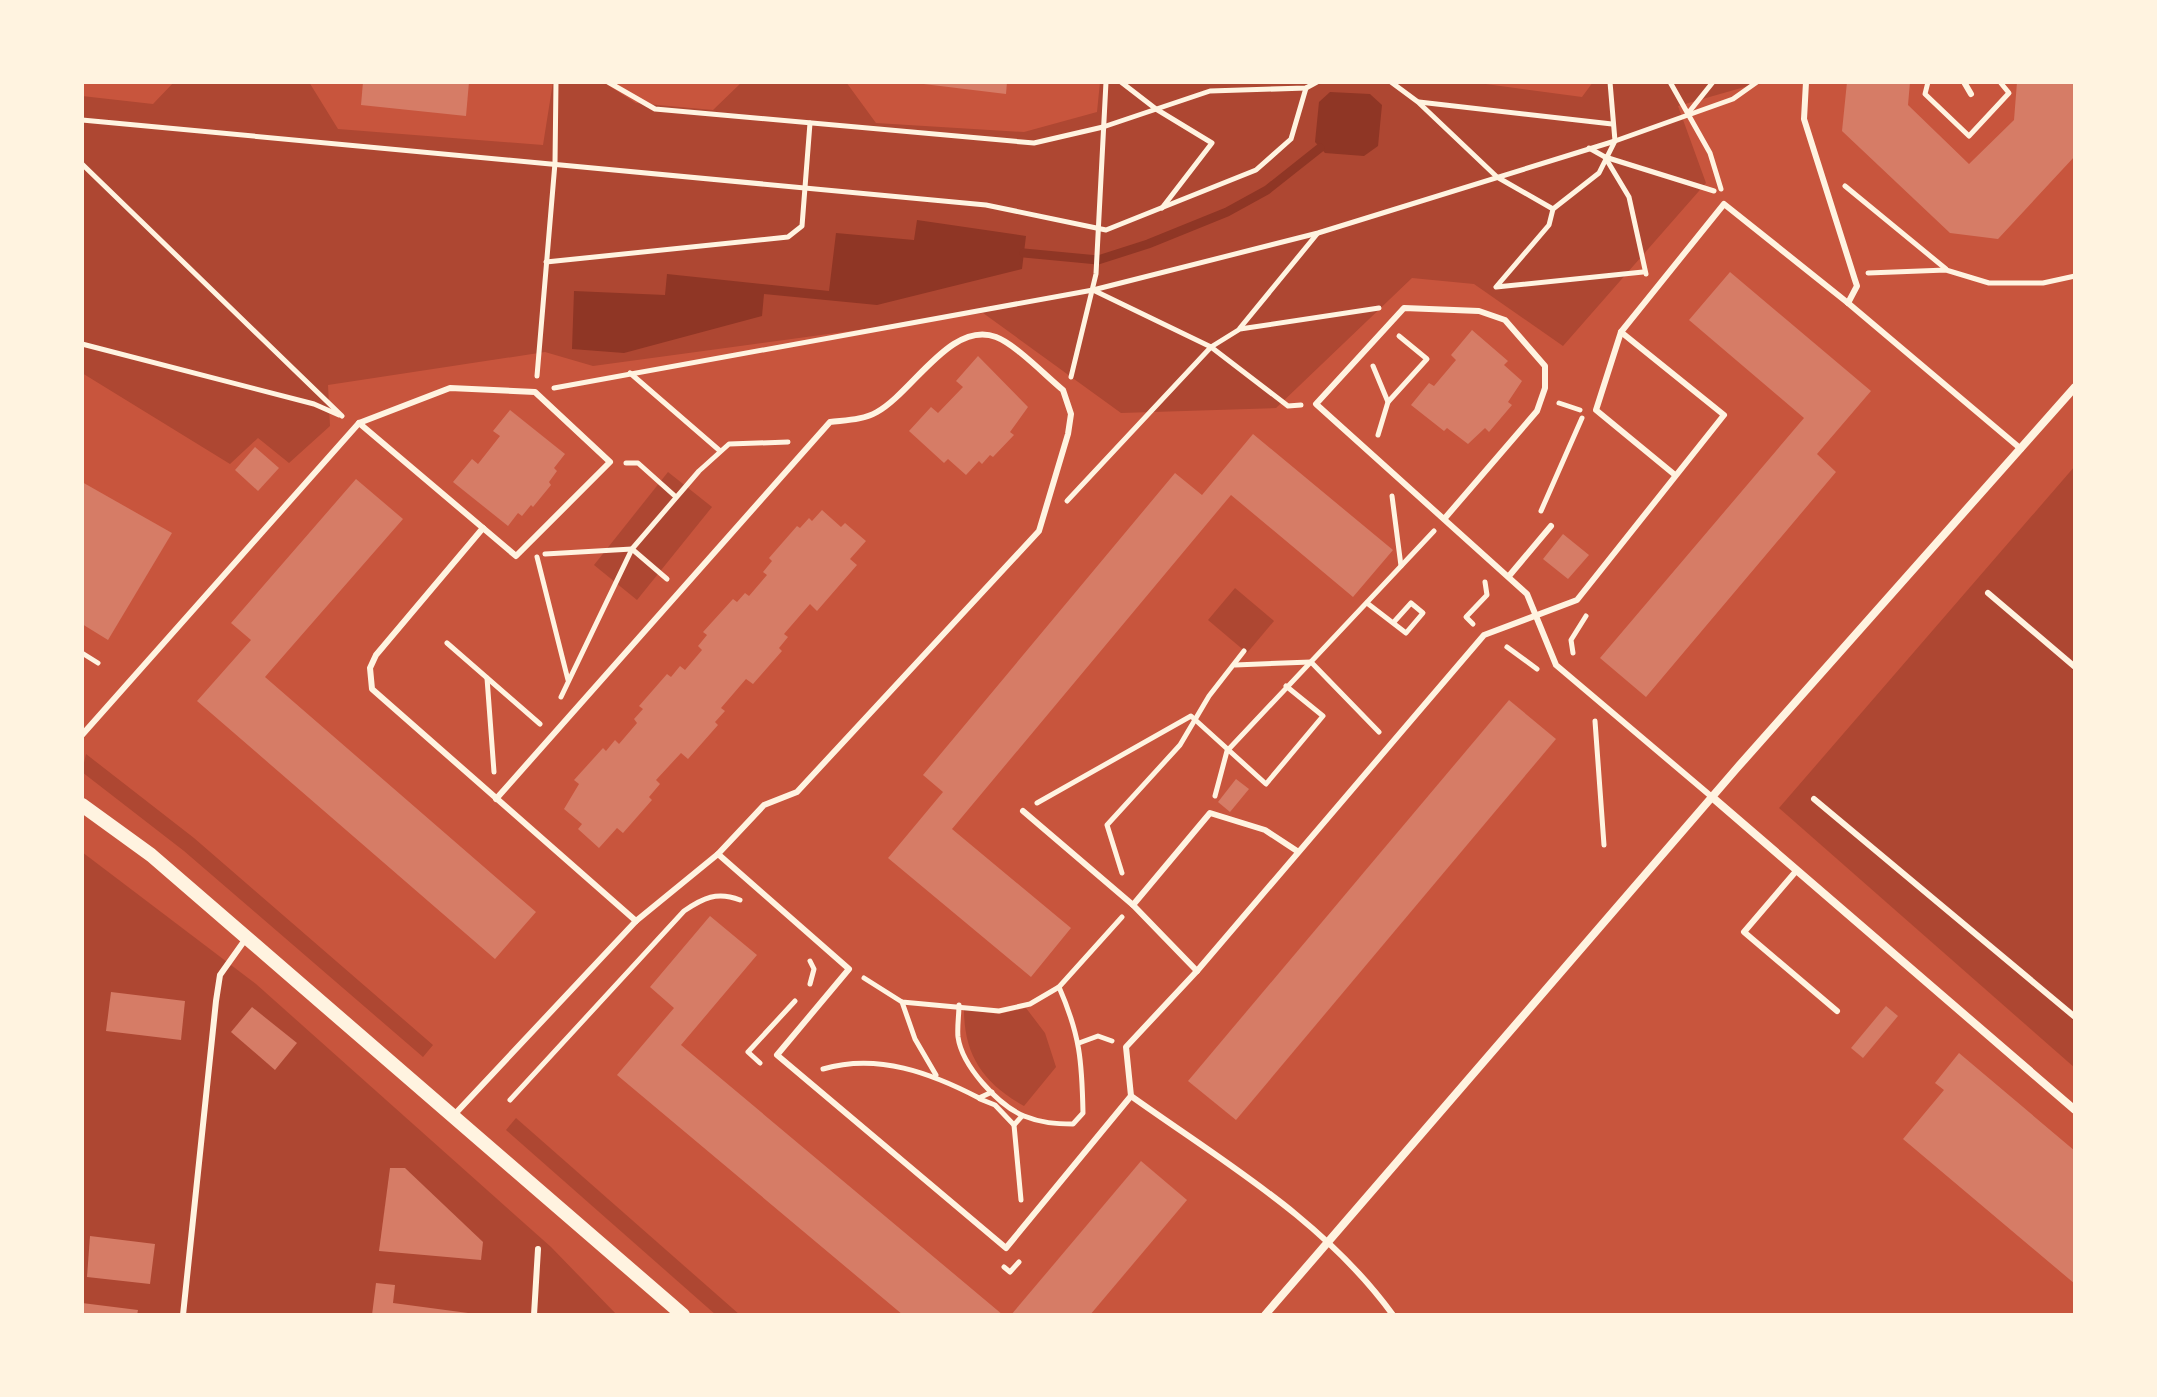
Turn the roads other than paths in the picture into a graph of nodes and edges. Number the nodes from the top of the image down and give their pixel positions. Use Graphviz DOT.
graph roads {
  1 [pos="1806,82"];
  2 [pos="1964,82"];
  3 [pos="1971,94"];
  4 [pos="1848,303"];
  5 [pos="1621,332"];
  6 [pos="2075,387"];
  7 [pos="359,423"];
  8 [pos="2021,449"];
  9 [pos="1675,475"];
  10 [pos="1445,518"];
  11 [pos="1551,526"];
  12 [pos="483,528"];
  13 [pos="1509,576"];
  14 [pos="1988,593"];
  15 [pos="1536,619"];
  16 [pos="2075,667"];
  17 [pos="82,735"];
  18 [pos="1712,797"];
  19 [pos="496,799"];
  20 [pos="1814,799"];
  21 [pos="82,805"];
  22 [pos="1023,811"];
  23 [pos="1297,851"];
  24 [pos="718,854"];
  25 [pos="1797,870"];
  26 [pos="1133,905"];
  27 [pos="636,921"];
  28 [pos="247,937"];
  29 [pos="1197,971"];
  30 [pos="1837,1011"];
  31 [pos="2075,1017"];
  32 [pos="1131,1096"];
  33 [pos="2075,1110"];
  34 [pos="454,1115"];
  35 [pos="1329,1241"];
  36 [pos="538,1249"];
  37 [pos="183,1315"];
  38 [pos="534,1315"];
  39 [pos="683,1315"];
  40 [pos="1265,1315"];
  41 [pos="1393,1315"];
  1 -- 4 [label="lane"];
  2 -- 3 [label="lane"];
  4 -- 5 [label="lane"];
  4 -- 8 [label="lane"];
  5 -- 9 [label="lane"];
  5 -- 9 [label="lane"];
  6 -- 8 [label="street"];
  7 -- 12 [label="lane"];
  7 -- 12 [label="lane"];
  7 -- 17 [label="lane"];
  8 -- 18 [label="street"];
  9 -- 15 [label="lane"];
  10 -- 10 [label="lane"];
  10 -- 13 [label="lane"];
  11 -- 13 [label="lane"];
  12 -- 19 [label="lane"];
  13 -- 15 [label="lane"];
  14 -- 16 [label="lane"];
  15 -- 18 [label="lane"];
  15 -- 23 [label="lane"];
  18 -- 25 [label="street"];
  18 -- 35 [label="street"];
  19 -- 24 [label="lane"];
  19 -- 27 [label="lane"];
  20 -- 31 [label="lane"];
  21 -- 28 [label="street"];
  22 -- 26 [label="lane"];
  23 -- 26 [label="lane"];
  23 -- 29 [label="lane"];
  24 -- 27 [label="lane"];
  24 -- 32 [label="lane"];
  25 -- 30 [label="lane"];
  25 -- 33 [label="street"];
  26 -- 29 [label="lane"];
  27 -- 34 [label="lane"];
  28 -- 34 [label="street"];
  28 -- 37 [label="lane"];
  29 -- 32 [label="lane"];
  32 -- 35 [label="lane"];
  34 -- 39 [label="street"];
  35 -- 40 [label="street"];
  35 -- 41 [label="lane"];
  36 -- 38 [label="lane"];
}
